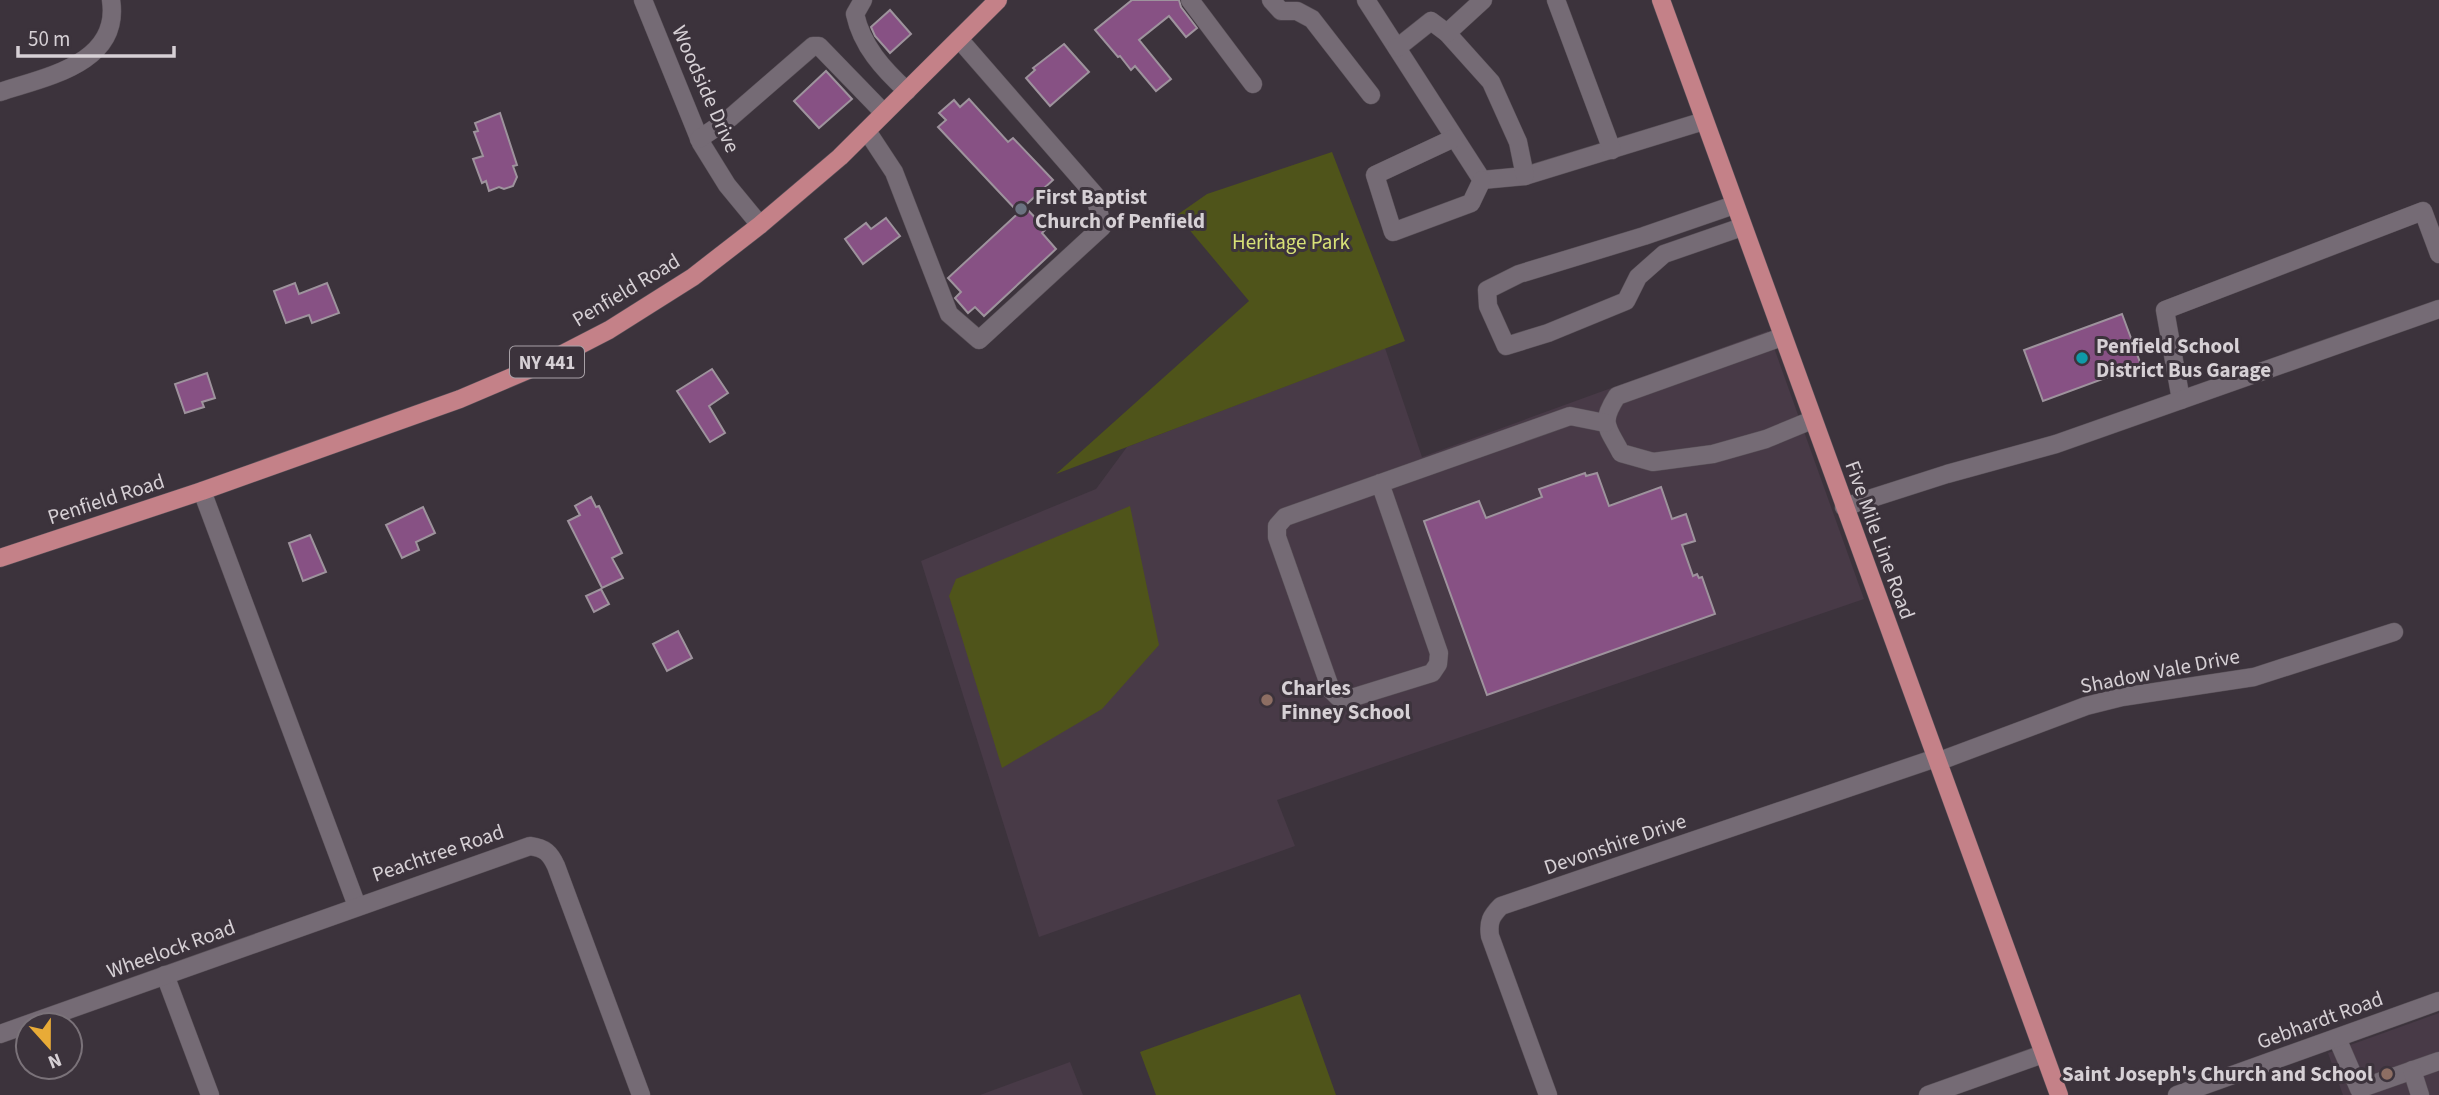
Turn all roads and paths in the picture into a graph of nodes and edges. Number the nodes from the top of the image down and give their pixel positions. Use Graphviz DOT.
graph roads {
  1 [pos="111,0"];
  2 [pos="643,0"];
  3 [pos="863,0"];
  4 [pos="998,0"];
  5 [pos="1190,0"];
  6 [pos="1271,0"];
  7 [pos="1366,0"];
  8 [pos="1483,0"];
  9 [pos="1556,0"];
  10 [pos="1661,0"];
  11 [pos="1447,33"];
  12 [pos="958,39"];
  13 [pos="1396,48"];
  14 [pos="1253,84"];
  15 [pos="907,91"];
  16 [pos="0,92"];
  17 [pos="1371,96"];
  18 [pos="884,113"];
  19 [pos="1704,121"];
  20 [pos="867,131"];
  21 [pos="1454,138"];
  22 [pos="699,139"];
  23 [pos="1612,150"];
  24 [pos="1525,176"];
  25 [pos="1482,180"];
  26 [pos="1734,205"];
  27 [pos="760,225"];
  28 [pos="1742,227"];
  29 [pos="2439,254"];
  30 [pos="2439,309"];
  31 [pos="1782,337"];
  32 [pos="2181,400"];
  33 [pos="1812,420"];
  34 [pos="1605,422"];
  35 [pos="1380,483"];
  36 [pos="202,491"];
  37 [pos="1844,507"];
  38 [pos="0,558"];
  39 [pos="2393,632"];
  40 [pos="1936,760"];
  41 [pos="356,906"];
  42 [pos="165,975"];
  43 [pos="2439,1001"];
  44 [pos="0,1034"];
  45 [pos="2337,1038"];
  46 [pos="2043,1054"];
  47 [pos="2439,1061"];
  48 [pos="2412,1070"];
  49 [pos="2360,1092"];
  50 [pos="210,1095"];
  51 [pos="641,1095"];
  52 [pos="1548,1095"];
  53 [pos="1928,1095"];
  54 [pos="2059,1095"];
  55 [pos="2178,1095"];
  56 [pos="2420,1095"];
  1 -- 16 [label="street"];
  2 -- 22 [label="street, Woodside Drive"];
  3 -- 15 [label="street"];
  4 -- 12 [label="main road, Penfield Road / NY 441"];
  5 -- 14 [label="street"];
  6 -- 17 [label="street"];
  7 -- 13 [label="street"];
  8 -- 11 [label="street"];
  9 -- 23 [label="street"];
  10 -- 19 [label="main road, Five Mile Line Road"];
  11 -- 13 [label="street"];
  11 -- 24 [label="street"];
  12 -- 15 [label="main road, Penfield Road / NY 441"];
  12 -- 20 [label="street"];
  13 -- 21 [label="street"];
  15 -- 18 [label="main road, Penfield Road / NY 441"];
  18 -- 20 [label="main road, Penfield Road / NY 441"];
  18 -- 22 [label="street"];
  19 -- 23 [label="street"];
  19 -- 26 [label="main road, Five Mile Line Road"];
  20 -- 27 [label="main road, Penfield Road / NY 441"];
  21 -- 25 [label="street"];
  21 -- 25 [label="street"];
  22 -- 27 [label="street, Woodside Drive"];
  23 -- 24 [label="street"];
  24 -- 25 [label="street"];
  26 -- 28 [label="main road, Five Mile Line Road"];
  26 -- 28 [label="street"];
  27 -- 36 [label="main road, Penfield Road / NY 441"];
  28 -- 31 [label="main road, Five Mile Line Road"];
  29 -- 32 [label="street"];
  30 -- 32 [label="street"];
  31 -- 33 [label="main road, Five Mile Line Road"];
  31 -- 34 [label="street"];
  32 -- 37 [label="street"];
  33 -- 34 [label="street"];
  33 -- 37 [label="main road, Five Mile Line Road"];
  34 -- 35 [label="street"];
  35 -- 35 [label="street"];
  36 -- 38 [label="main road, Penfield Road / NY 441"];
  36 -- 41 [label="street, Peachtree Road"];
  37 -- 40 [label="main road, Five Mile Line Road"];
  39 -- 40 [label="street, Shadow Vale Drive"];
  40 -- 46 [label="main road, Five Mile Line Road"];
  40 -- 52 [label="street, Devonshire Drive"];
  41 -- 42 [label="street, Wheelock Road"];
  41 -- 51 [label="street, Peachtree Road"];
  42 -- 44 [label="street, Wheelock Road"];
  42 -- 50 [label="street"];
  43 -- 45 [label="street, Gebhardt Road"];
  45 -- 49 [label="street"];
  45 -- 55 [label="street, Gebhardt Road"];
  46 -- 53 [label="street"];
  46 -- 54 [label="main road, Five Mile Line Road"];
  47 -- 48 [label="street"];
  48 -- 49 [label="street"];
  48 -- 56 [label="street"];
}
